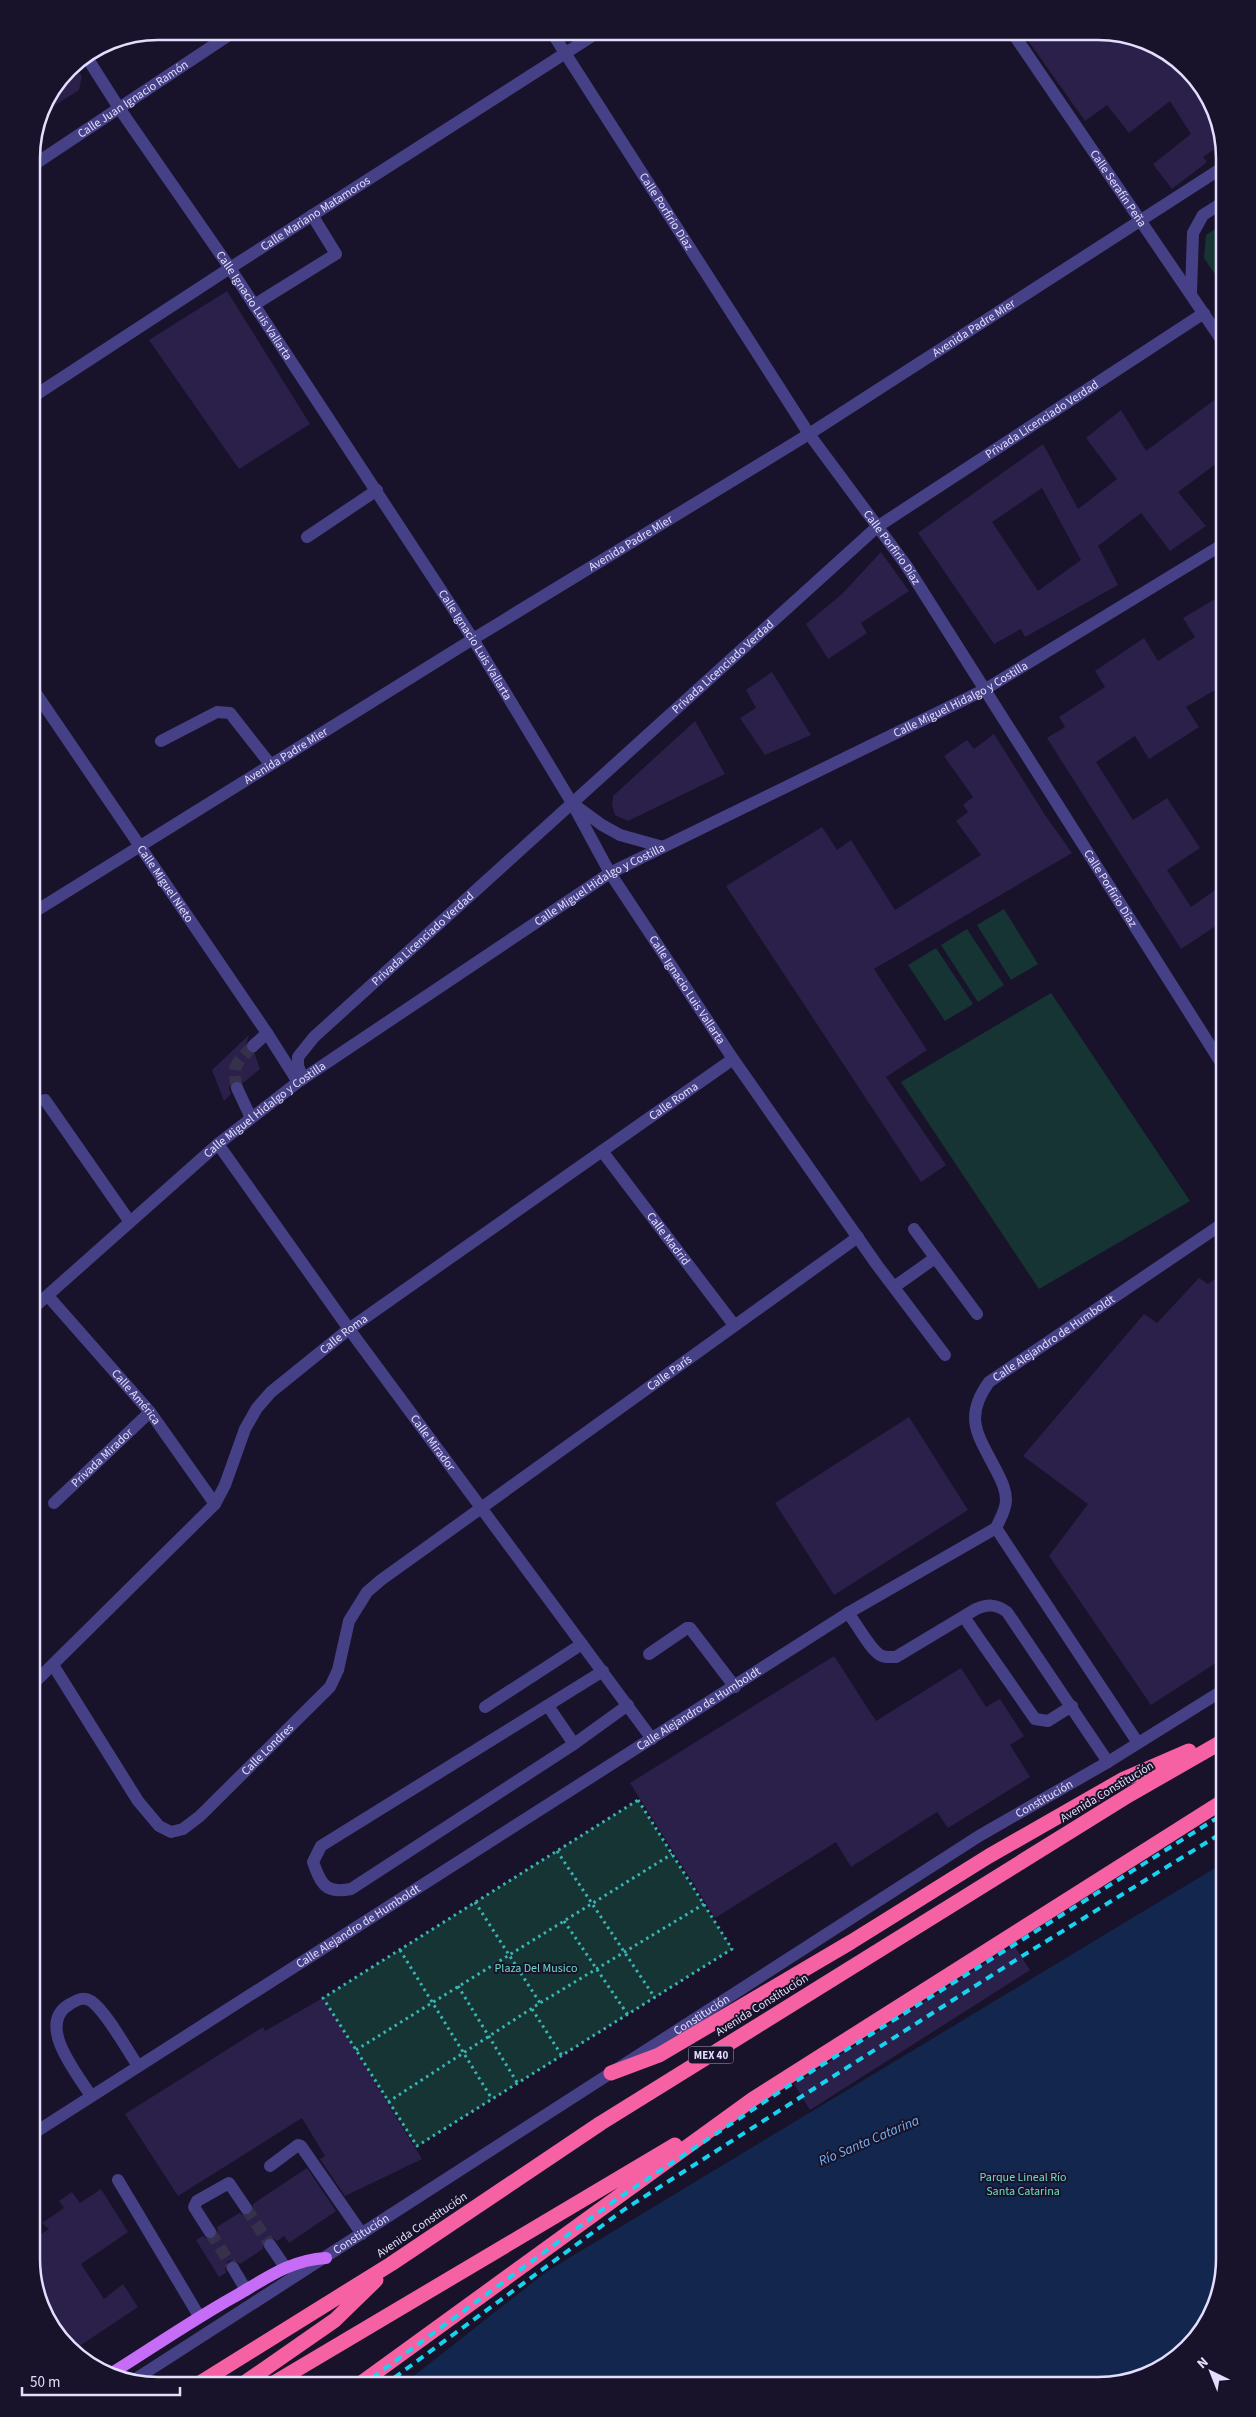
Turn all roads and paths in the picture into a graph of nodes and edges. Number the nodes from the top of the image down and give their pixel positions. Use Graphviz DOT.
graph roads {
  1 [pos="221,40"];
  2 [pos="556,40"];
  3 [pos="585,40"];
  4 [pos="1018,40"];
  5 [pos="564,53"];
  6 [pos="90,62"];
  7 [pos="119,108"];
  8 [pos="40,161"];
  9 [pos="1216,172"];
  10 [pos="1216,207"];
  11 [pos="312,215"];
  12 [pos="1142,221"];
  13 [pos="230,268"];
  14 [pos="1191,292"];
  15 [pos="254,305"];
  16 [pos="1204,313"];
  17 [pos="1216,331"];
  18 [pos="40,393"];
  19 [pos="809,434"];
  20 [pos="377,490"];
  21 [pos="878,527"];
  22 [pos="307,537"];
  23 [pos="1216,548"];
  24 [pos="473,639"];
  25 [pos="984,690"];
  26 [pos="40,698"];
  27 [pos="161,741"];
  28 [pos="270,764"];
  29 [pos="572,803"];
  30 [pos="140,845"];
  31 [pos="663,847"];
  32 [pos="610,873"];
  33 [pos="40,908"];
  34 [pos="267,1033"];
  35 [pos="253,1046"];
  36 [pos="1216,1055"];
  37 [pos="733,1059"];
  38 [pos="300,1080"];
  39 [pos="237,1088"];
  40 [pos="45,1100"];
  41 [pos="251,1118"];
  42 [pos="218,1144"];
  43 [pos="602,1151"];
  44 [pos="130,1222"];
  45 [pos="1216,1228"];
  46 [pos="914,1229"];
  47 [pos="858,1237"];
  48 [pos="935,1258"];
  49 [pos="894,1287"];
  50 [pos="48,1296"];
  51 [pos="40,1303"];
  52 [pos="977,1314"];
  53 [pos="734,1325"];
  54 [pos="349,1329"];
  55 [pos="945,1355"];
  56 [pos="150,1412"];
  57 [pos="54,1502"];
  58 [pos="215,1504"];
  59 [pos="481,1507"];
  60 [pos="996,1528"];
  61 [pos="848,1613"];
  62 [pos="964,1617"];
  63 [pos="582,1644"];
  64 [pos="649,1654"];
  65 [pos="53,1665"];
  66 [pos="602,1671"];
  67 [pos="40,1677"];
  68 [pos="735,1687"];
  69 [pos="1216,1695"];
  70 [pos="628,1705"];
  71 [pos="548,1706"];
  72 [pos="1072,1706"];
  73 [pos="485,1707"];
  74 [pos="652,1738"];
  75 [pos="1216,1739"];
  76 [pos="1138,1743"];
  77 [pos="574,1744"];
  78 [pos="1216,1745"];
  79 [pos="1108,1762"];
  80 [pos="1216,1806"];
  81 [pos="557,1851"];
  82 [pos="672,1854"];
  83 [pos="475,1902"];
  84 [pos="593,1903"];
  85 [pos="704,1904"];
  86 [pos="564,1921"];
  87 [pos="400,1950"];
  88 [pos="625,1952"];
  89 [pos="509,1955"];
  90 [pos="597,1970"];
  91 [pos="458,1986"];
  92 [pos="655,1998"];
  93 [pos="431,2002"];
  94 [pos="540,2004"];
  95 [pos="532,2009"];
  96 [pos="628,2015"];
  97 [pos="488,2037"];
  98 [pos="356,2050"];
  99 [pos="463,2053"];
  100 [pos="562,2056"];
  101 [pos="138,2066"];
  102 [pos="612,2073"];
  103 [pos="518,2084"];
  104 [pos="91,2096"];
  105 [pos="753,2099"];
  106 [pos="492,2100"];
  107 [pos="388,2102"];
  108 [pos="40,2129"];
  109 [pos="270,2166"];
  110 [pos="118,2180"];
  111 [pos="246,2208"];
  112 [pos="210,2232"];
  113 [pos="362,2234"];
  114 [pos="270,2245"];
  115 [pos="326,2258"];
  116 [pos="391,2264"];
  117 [pos="285,2267"];
  118 [pos="233,2268"];
  119 [pos="246,2290"];
  120 [pos="199,2316"];
  121 [pos="117,2370"];
  122 [pos="141,2376"];
  123 [pos="209,2377"];
  124 [pos="253,2377"];
  125 [pos="284,2377"];
  126 [pos="369,2377"];
  1 -- 7 [label="street, Calle Juan Ignacio Ramón"];
  2 -- 5 [label="street, Calle Porfirio Díaz"];
  3 -- 5 [label="street, Calle Mariano Matamoros"];
  4 -- 12 [label="street, Calle Serafín Peña"];
  5 -- 11 [label="street, Calle Mariano Matamoros"];
  5 -- 19 [label="street, Calle Porfirio Díaz"];
  6 -- 7 [label="street, Calle Ignacio Luis Vallarta"];
  7 -- 8 [label="street, Calle Juan Ignacio Ramón"];
  7 -- 13 [label="street, Calle Ignacio Luis Vallarta"];
  9 -- 12 [label="street, Avenida Padre Mier"];
  10 -- 14 [label="street"];
  11 -- 13 [label="street, Calle Mariano Matamoros"];
  11 -- 15 [label="street"];
  12 -- 14 [label="street, Calle Serafín Peña"];
  12 -- 19 [label="street, Avenida Padre Mier"];
  13 -- 15 [label="street, Calle Ignacio Luis Vallarta"];
  13 -- 18 [label="street, Calle Mariano Matamoros"];
  14 -- 16 [label="street, Calle Serafín Peña"];
  15 -- 20 [label="street, Calle Ignacio Luis Vallarta"];
  16 -- 17 [label="street, Calle Serafín Peña"];
  16 -- 21 [label="street, Privada Licenciado Verdad"];
  19 -- 21 [label="street, Calle Porfirio Díaz"];
  19 -- 24 [label="street, Avenida Padre Mier"];
  20 -- 22 [label="street"];
  20 -- 24 [label="street, Calle Ignacio Luis Vallarta"];
  21 -- 25 [label="street, Calle Porfirio Díaz"];
  21 -- 29 [label="street, Privada Licenciado Verdad"];
  23 -- 25 [label="street, Calle Miguel Hidalgo y Costilla"];
  24 -- 28 [label="street, Avenida Padre Mier"];
  24 -- 29 [label="street, Calle Ignacio Luis Vallarta"];
  25 -- 31 [label="street, Calle Miguel Hidalgo y Costilla"];
  25 -- 36 [label="street, Calle Porfirio Díaz"];
  26 -- 30 [label="street, Calle Miguel Nieto"];
  27 -- 28 [label="street"];
  28 -- 30 [label="street, Avenida Padre Mier"];
  29 -- 31 [label="street"];
  29 -- 32 [label="street, Calle Ignacio Luis Vallarta"];
  29 -- 38 [label="street, Privada Licenciado Verdad"];
  30 -- 33 [label="street, Avenida Padre Mier"];
  30 -- 34 [label="street, Calle Miguel Nieto"];
  31 -- 32 [label="street, Calle Miguel Hidalgo y Costilla"];
  32 -- 37 [label="street, Calle Ignacio Luis Vallarta"];
  32 -- 38 [label="street, Calle Miguel Hidalgo y Costilla"];
  34 -- 35 [label="street"];
  34 -- 38 [label="street, Calle Miguel Nieto"];
  37 -- 43 [label="street, Calle Roma"];
  37 -- 47 [label="street, Calle Ignacio Luis Vallarta"];
  38 -- 41 [label="street, Calle Miguel Hidalgo y Costilla"];
  39 -- 41 [label="street"];
  40 -- 44 [label="street"];
  41 -- 42 [label="street, Calle Miguel Hidalgo y Costilla"];
  42 -- 44 [label="street, Calle Miguel Hidalgo y Costilla"];
  42 -- 54 [label="street, Calle Mirador"];
  43 -- 53 [label="street, Calle Madrid"];
  43 -- 54 [label="street, Calle Roma"];
  44 -- 50 [label="street, Calle Miguel Hidalgo y Costilla"];
  45 -- 60 [label="street, Calle Alejandro de Humboldt"];
  46 -- 48 [label="street"];
  47 -- 49 [label="street, Calle Ignacio Luis Vallarta"];
  47 -- 53 [label="street, Calle París"];
  48 -- 49 [label="street"];
  48 -- 52 [label="street"];
  49 -- 55 [label="street, Calle Ignacio Luis Vallarta"];
  50 -- 51 [label="street, Calle Miguel Hidalgo y Costilla"];
  50 -- 56 [label="street, Calle América"];
  53 -- 59 [label="street, Calle París"];
  54 -- 58 [label="street, Calle Roma"];
  54 -- 59 [label="street, Calle Mirador"];
  56 -- 57 [label="street, Privada Mirador"];
  56 -- 58 [label="street, Calle América"];
  58 -- 65 [label="street, Calle Roma"];
  59 -- 63 [label="street, Calle Mirador"];
  59 -- 65 [label="street, Calle Londres"];
  60 -- 61 [label="street, Calle Alejandro de Humboldt"];
  60 -- 76 [label="street"];
  61 -- 62 [label="street"];
  61 -- 68 [label="street, Calle Alejandro de Humboldt"];
  62 -- 72 [label="street"];
  62 -- 72 [label="street"];
  63 -- 66 [label="street, Calle Mirador"];
  63 -- 73 [label="street"];
  64 -- 68 [label="street"];
  65 -- 67 [label="street, Calle Roma"];
  66 -- 70 [label="street, Calle Mirador"];
  66 -- 71 [label="street"];
  68 -- 74 [label="street, Calle Alejandro de Humboldt"];
  69 -- 76 [label="street, Constitución"];
  70 -- 74 [label="street, Calle Mirador"];
  70 -- 77 [label="street"];
  71 -- 77 [label="street"];
  71 -- 77 [label="street"];
  72 -- 79 [label="street"];
  74 -- 101 [label="street, Calle Alejandro de Humboldt"];
  75 -- 102 [label="highway"];
  76 -- 79 [label="street, Constitución"];
  78 -- 116 [label="highway, Avenida Constitución / MEX 40"];
  79 -- 102 [label="street, Constitución"];
  80 -- 105 [label="highway"];
  81 -- 82 [label="path"];
  81 -- 83 [label="path"];
  81 -- 84 [label="path"];
  82 -- 84 [label="path"];
  82 -- 85 [label="path"];
  83 -- 87 [label="path"];
  83 -- 89 [label="path"];
  84 -- 86 [label="path"];
  84 -- 88 [label="path"];
  85 -- 88 [label="path"];
  85 -- 92 [label="path"];
  86 -- 89 [label="path"];
  86 -- 90 [label="path"];
  87 -- 93 [label="path"];
  87 -- 98 [label="path"];
  88 -- 90 [label="path"];
  88 -- 92 [label="path"];
  89 -- 91 [label="path"];
  89 -- 94 [label="path"];
  90 -- 94 [label="path"];
  90 -- 96 [label="path"];
  91 -- 93 [label="path"];
  91 -- 97 [label="path"];
  92 -- 96 [label="path"];
  93 -- 98 [label="path"];
  93 -- 99 [label="path"];
  94 -- 95 [label="path"];
  95 -- 97 [label="path"];
  95 -- 100 [label="path"];
  96 -- 100 [label="path"];
  97 -- 99 [label="path"];
  97 -- 103 [label="path"];
  98 -- 107 [label="path"];
  99 -- 106 [label="path"];
  99 -- 107 [label="path"];
  100 -- 103 [label="path"];
  101 -- 104 [label="street, Calle Alejandro de Humboldt"];
  101 -- 104 [label="street"];
  102 -- 113 [label="street, Constitución"];
  103 -- 106 [label="path"];
  104 -- 108 [label="street, Calle Alejandro de Humboldt"];
  105 -- 125 [label="highway"];
  105 -- 126 [label="highway"];
  106 -- 107 [label="path"];
  109 -- 113 [label="street"];
  110 -- 120 [label="street"];
  111 -- 112 [label="street"];
  113 -- 115 [label="street, Constitución"];
  114 -- 117 [label="street"];
  115 -- 117 [label="main road"];
  115 -- 122 [label="street, Constitución"];
  116 -- 123 [label="highway, Avenida Constitución / MEX 40"];
  116 -- 124 [label="highway"];
  117 -- 119 [label="main road"];
  118 -- 119 [label="street"];
  119 -- 120 [label="main road"];
  120 -- 121 [label="main road"];
}
